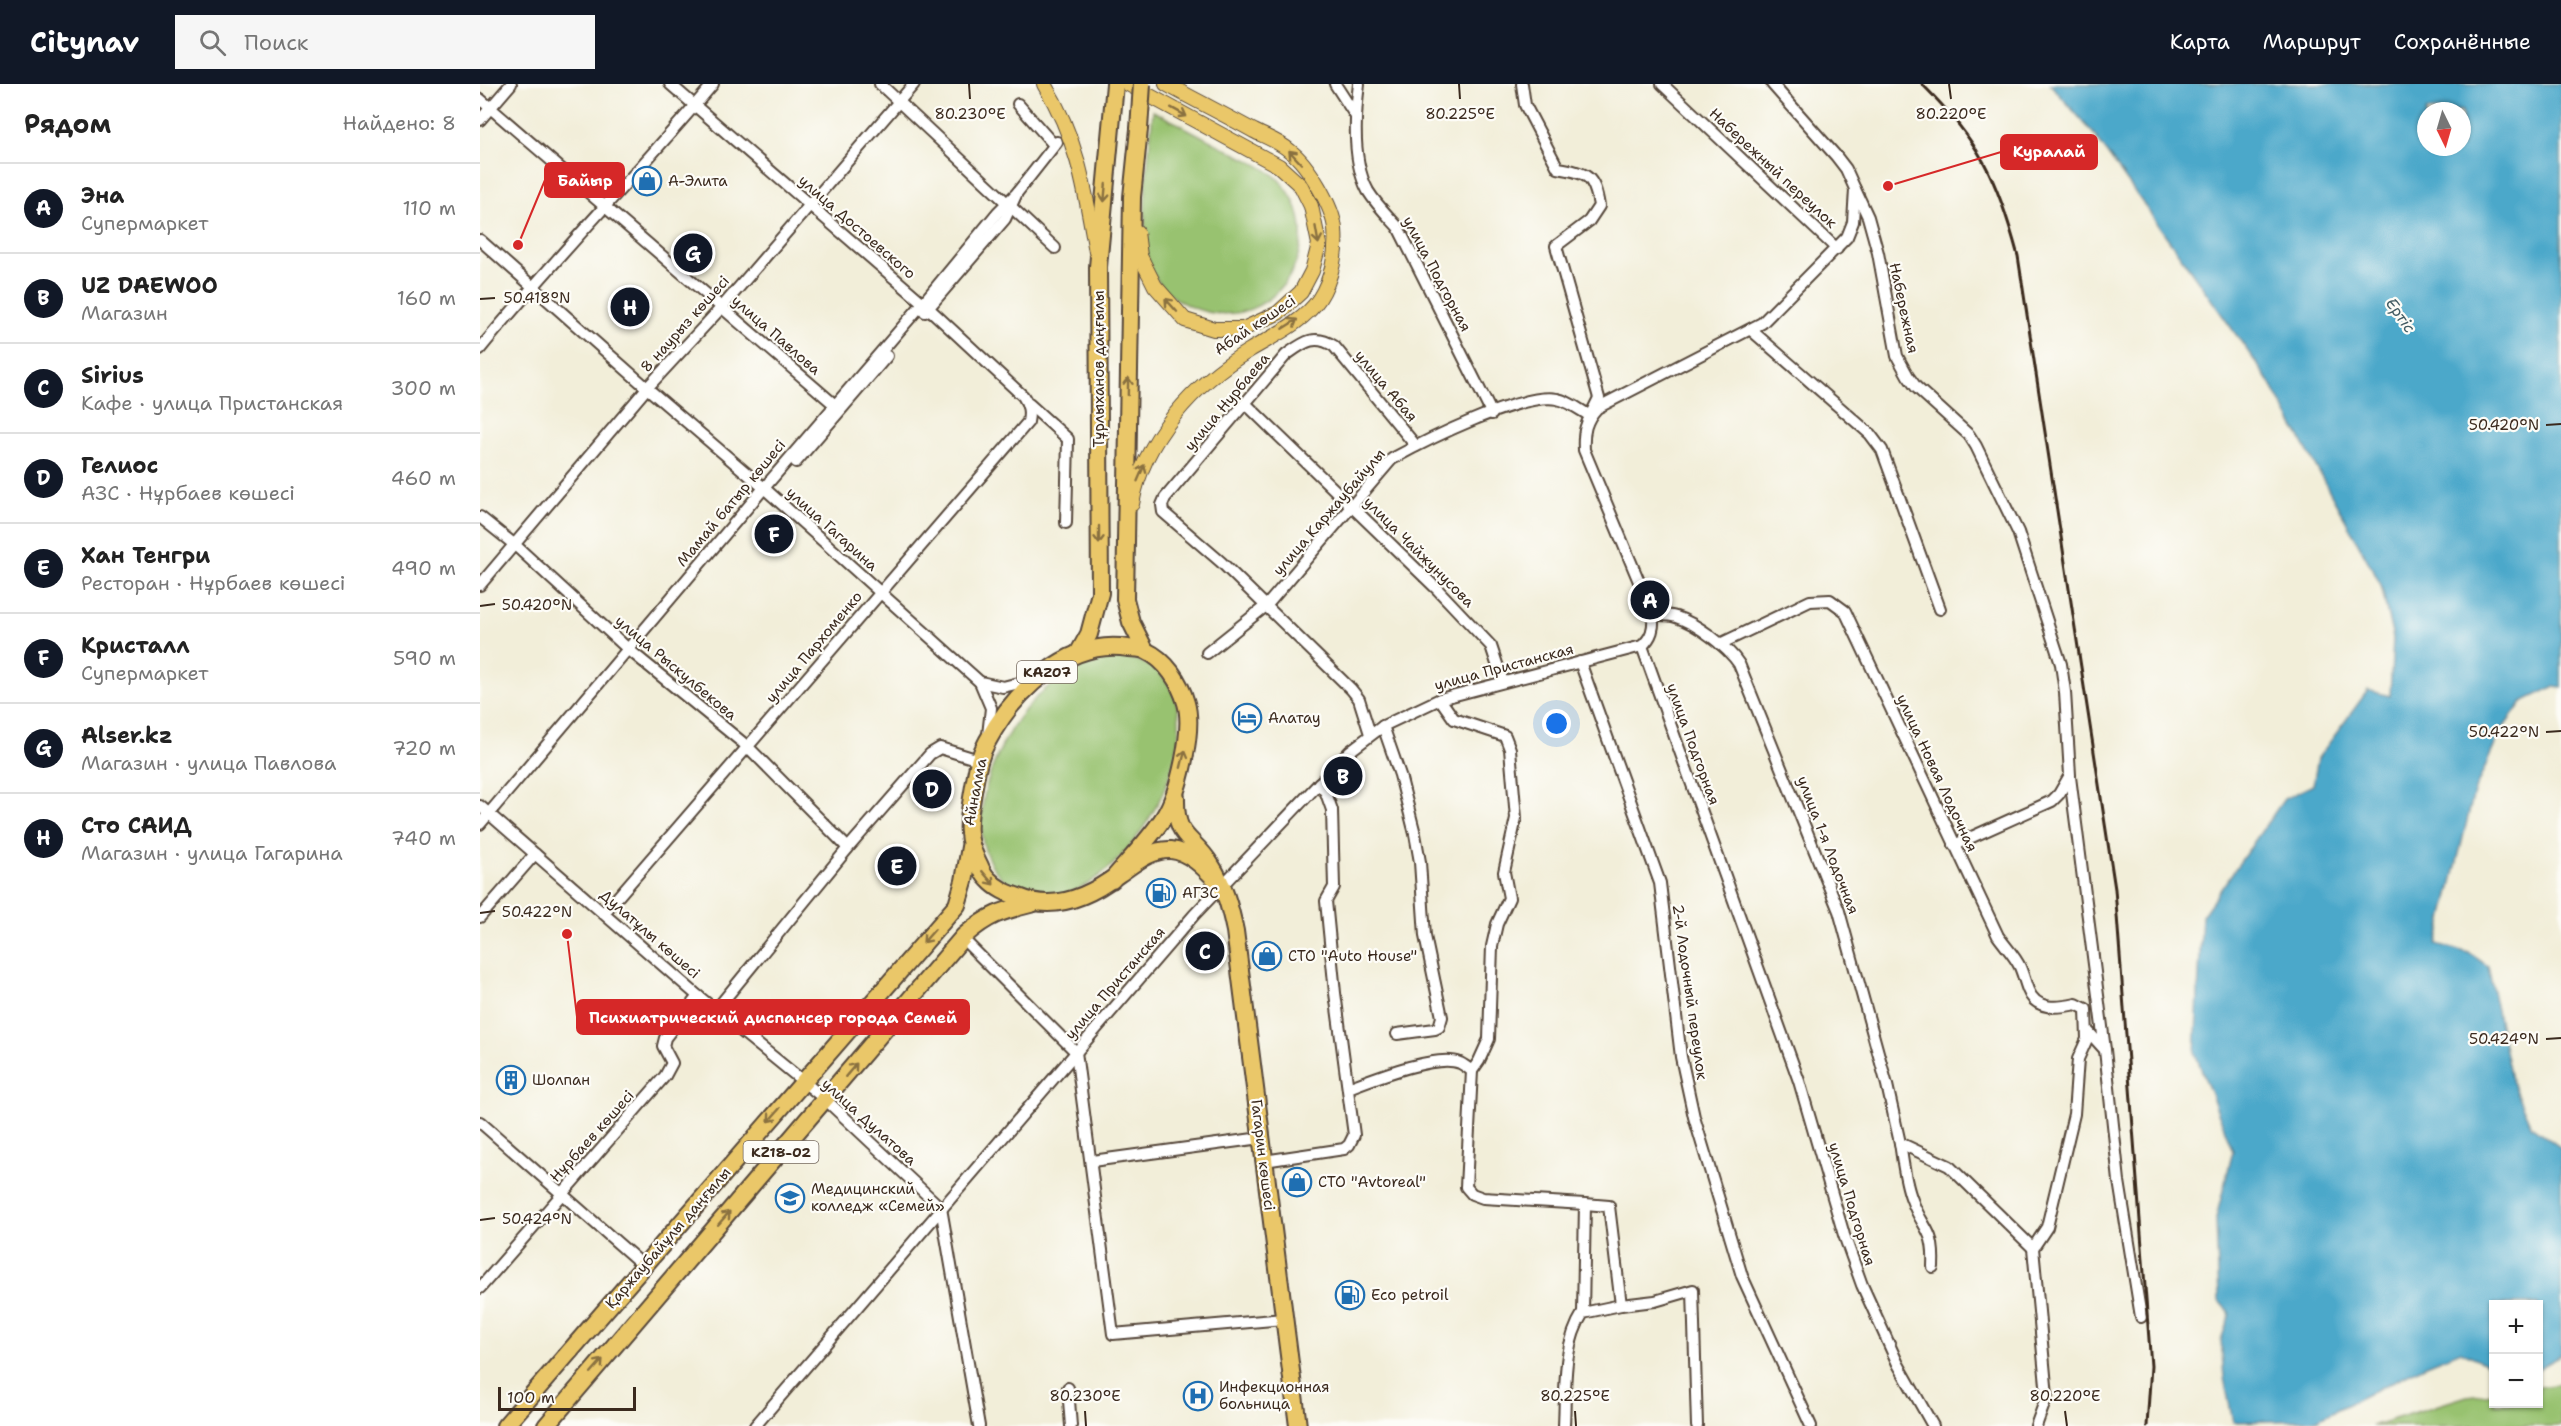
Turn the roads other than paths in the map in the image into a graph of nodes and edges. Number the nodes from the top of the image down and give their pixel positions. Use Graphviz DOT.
graph roads {
  1 [pos="511,84"];
  2 [pos="670,84"];
  3 [pos="713,84"];
  4 [pos="880,84"];
  5 [pos="914,84"];
  6 [pos="1044,84"];
  7 [pos="1115,84"];
  8 [pos="1128,84"];
  9 [pos="1142,84"];
  10 [pos="1166,84"];
  11 [pos="1335,84"];
  12 [pos="1359,84"];
  13 [pos="1522,84"];
  14 [pos="1662,84"];
  15 [pos="1772,84"];
  16 [pos="480,99"];
  17 [pos="899,101"];
  18 [pos="1018,104"];
  19 [pos="694,106"];
  20 [pos="490,108"];
  21 [pos="1355,115"];
  22 [pos="480,120"];
  23 [pos="1855,189"];
  24 [pos="1132,197"];
  25 [pos="1009,205"];
  26 [pos="809,206"];
  27 [pos="607,207"];
  28 [pos="480,240"];
  29 [pos="1055,248"];
  30 [pos="1837,249"];
  31 [pos="1098,267"];
  32 [pos="532,286"];
  33 [pos="926,306"];
  34 [pos="722,307"];
  35 [pos="1751,330"];
  36 [pos="1334,346"];
  37 [pos="480,349"];
  38 [pos="647,388"];
  39 [pos="1026,400"];
  40 [pos="1245,403"];
  41 [pos="835,405"];
  42 [pos="1492,414"];
  43 [pos="1590,416"];
  44 [pos="1416,446"];
  45 [pos="766,490"];
  46 [pos="1351,506"];
  47 [pos="480,517"];
  48 [pos="1066,523"];
  49 [pos="515,545"];
  50 [pos="1124,551"];
  51 [pos="480,585"];
  52 [pos="880,592"];
  53 [pos="1267,605"];
  54 [pos="1940,609"];
  55 [pos="1653,615"];
  56 [pos="1720,644"];
  57 [pos="1642,646"];
  58 [pos="628,650"];
  59 [pos="1145,650"];
  60 [pos="1079,652"];
  61 [pos="1207,653"];
  62 [pos="1580,662"];
  63 [pos="1045,673"];
  64 [pos="980,682"];
  65 [pos="1503,682"];
  66 [pos="1440,699"];
  67 [pos="1383,726"];
  68 [pos="1370,734"];
  69 [pos="987,742"];
  70 [pos="748,747"];
  71 [pos="979,760"];
  72 [pos="2070,776"];
  73 [pos="1319,783"];
  74 [pos="1176,790"];
  75 [pos="484,810"];
  76 [pos="480,824"];
  77 [pos="1954,845"];
  78 [pos="848,848"];
  79 [pos="970,848"];
  80 [pos="535,854"];
  81 [pos="1112,880"];
  82 [pos="1222,886"];
  83 [pos="1034,903"];
  84 [pos="604,913"];
  85 [pos="480,917"];
  86 [pos="962,938"];
  87 [pos="698,996"];
  88 [pos="715,1011"];
  89 [pos="2087,1030"];
  90 [pos="1398,1034"];
  91 [pos="2105,1050"];
  92 [pos="1076,1052"];
  93 [pos="1472,1071"];
  94 [pos="802,1082"];
  95 [pos="1348,1088"];
  96 [pos="826,1100"];
  97 [pos="480,1122"];
  98 [pos="1260,1138"];
  99 [pos="1900,1143"];
  100 [pos="1092,1161"];
  101 [pos="1264,1161"];
  102 [pos="561,1194"];
  103 [pos="1585,1204"];
  104 [pos="941,1208"];
  105 [pos="2033,1248"];
  106 [pos="644,1266"];
  107 [pos="1933,1267"];
  108 [pos="480,1288"];
  109 [pos="1621,1305"];
  110 [pos="1583,1313"];
  111 [pos="2141,1317"];
  112 [pos="1284,1319"];
  113 [pos="1068,1388"];
  114 [pos="505,1426"];
  115 [pos="546,1426"];
  116 [pos="755,1426"];
  117 [pos="979,1426"];
  118 [pos="1071,1426"];
  119 [pos="1299,1426"];
  120 [pos="1564,1426"];
  121 [pos="1698,1426"];
  122 [pos="1810,1426"];
  123 [pos="1933,1426"];
  124 [pos="2036,1426"];
  1 -- 20 [label="street"];
  2 -- 19 [label="street, улица Достоевского"];
  3 -- 19 [label="street"];
  4 -- 17 [label="street"];
  5 -- 17 [label="street, 8 наурыз көшесі"];
  6 -- 31 [label="main road"];
  7 -- 31 [label="highway, Тұрлыханов даңғылы / KAZ07, one-way"];
  8 -- 24 [label="main road, Абай көшесі, one-way"];
  9 -- 24 [label="highway, Тұрлыханов даңғылы / KAZ07, bridge"];
  50 -- 10 [label="main road, Абай көшесі, one-way"];
  11 -- 21 [label="street"];
  12 -- 21 [label="street"];
  13 -- 43 [label="street"];
  14 -- 30 [label="street, Набережный переулок"];
  15 -- 23 [label="street, Набережная"];
  16 -- 20 [label="street, улица Павлова"];
  17 -- 25 [label="street"];
  17 -- 26 [label="street, 8 наурыз көшесі"];
  18 -- 25 [label="street, Мамай батыр көшесі"];
  19 -- 26 [label="street, улица Достоевского"];
  19 -- 27 [label="street"];
  20 -- 22 [label="street"];
  20 -- 27 [label="street, улица Павлова"];
  21 -- 42 [label="street, улица Подгорная"];
  23 -- 30 [label="street"];
  23 -- 72 [label="street, Набережная"];
  50 -- 24 [label="highway, Тұрлыханов даңғылы / KAZ07, one-way"];
  25 -- 29 [label="street"];
  25 -- 33 [label="street, Мамай батыр көшесі"];
  26 -- 33 [label="street, улица Достоевского"];
  26 -- 34 [label="street, 8 наурыз көшесі"];
  27 -- 32 [label="street"];
  27 -- 34 [label="street, улица Павлова"];
  28 -- 32 [label="street, улица Гагарина"];
  30 -- 35 [label="street"];
  31 -- 60 [label="highway, Тұрлыханов даңғылы / KAZ07, one-way"];
  32 -- 37 [label="street"];
  32 -- 38 [label="street, улица Гагарина"];
  33 -- 39 [label="street, улица Достоевского"];
  33 -- 41 [label="street, Мамай батыр көшесі"];
  33 -- 45 [label="street, Мамай батыр көшесі"];
  34 -- 38 [label="street, 8 наурыз көшесі"];
  34 -- 41 [label="street, улица Павлова"];
  35 -- 43 [label="street"];
  35 -- 54 [label="street"];
  36 -- 40 [label="street, улица Нурбаева"];
  36 -- 44 [label="street, улица Абая"];
  38 -- 45 [label="street, улица Гагарина"];
  38 -- 49 [label="street, 8 наурыз көшесі"];
  39 -- 48 [label="street, улица Достоевского"];
  39 -- 52 [label="street, улица Пархоменко"];
  40 -- 46 [label="street, улица Чайжунусова"];
  40 -- 53 [label="street, улица Нурбаева"];
  41 -- 45 [label="street, Мамай батыр көшесі"];
  42 -- 43 [label="street, улица Каржаубайулы"];
  42 -- 44 [label="street, улица Каржаубайулы"];
  43 -- 55 [label="street"];
  44 -- 46 [label="street, улица Каржаубайулы"];
  45 -- 52 [label="street, улица Гагарина"];
  45 -- 58 [label="street, Мамай батыр көшесі"];
  46 -- 53 [label="street, улица Каржаубайулы"];
  46 -- 65 [label="street, улица Чайжунусова"];
  47 -- 49 [label="street, улица Рыскулбекова"];
  49 -- 51 [label="street, 8 наурыз көшесі"];
  49 -- 58 [label="street, улица Рыскулбекова"];
  50 -- 59 [label="highway, Тұрлыханов даңғылы / KAZ07"];
  52 -- 64 [label="street, улица Гагарина"];
  52 -- 70 [label="street, улица Пархоменко"];
  53 -- 61 [label="street, улица Каржаубайулы"];
  53 -- 68 [label="street"];
  55 -- 56 [label="street, улица 1-я Лодочная"];
  55 -- 57 [label="street"];
  56 -- 77 [label="street, улица Новая Лодочная"];
  56 -- 99 [label="street, улица 1-я Лодочная"];
  57 -- 62 [label="street, улица Пристанская"];
  57 -- 123 [label="street, улица Подгорная"];
  58 -- 70 [label="street, улица Рыскулбекова"];
  58 -- 75 [label="street, Мамай батыр көшесі"];
  59 -- 60 [label="highway, Айналма / KAZ07"];
  74 -- 59 [label="highway, Айналма / KAZ07, one-way"];
  60 -- 63 [label="highway, Айналма / KAZ07"];
  62 -- 65 [label="street, улица Пристанская"];
  62 -- 122 [label="street, 2-й Лодочный переулок"];
  63 -- 64 [label="street"];
  63 -- 69 [label="highway, Айналма / KAZ07"];
  64 -- 69 [label="street, улица Гагарина"];
  65 -- 66 [label="street, улица Пристанская"];
  66 -- 67 [label="street, улица Пристанская"];
  66 -- 93 [label="street"];
  67 -- 68 [label="street, улица Пристанская"];
  67 -- 90 [label="street"];
  68 -- 73 [label="street, улица Пристанская"];
  69 -- 71 [label="highway, Айналма / KAZ07"];
  70 -- 78 [label="street, улица Рыскулбекова"];
  70 -- 84 [label="street, улица Пархоменко"];
  71 -- 78 [label="street"];
  71 -- 79 [label="highway, Айналма / KAZ07"];
  72 -- 77 [label="street"];
  72 -- 91 [label="street, Набережная"];
  73 -- 82 [label="street, улица Пристанская"];
  73 -- 95 [label="street"];
  74 -- 81 [label="highway, Айналма / KAZ07"];
  74 -- 82 [label="highway, KAZ07"];
  75 -- 76 [label="street, Мамай батыр көшесі"];
  75 -- 80 [label="street, Дулатұлы көшесі"];
  77 -- 89 [label="street, улица Новая Лодочная"];
  78 -- 88 [label="street"];
  79 -- 83 [label="highway, Айналма / KAZ07, one-way"];
  79 -- 94 [label="highway, Қаржаубайұлы даңғылы / KZ18-02, one-way"];
  80 -- 84 [label="street, Дулатұлы көшесі"];
  80 -- 85 [label="street"];
  81 -- 82 [label="highway, KAZ07"];
  81 -- 83 [label="highway, Айналма / KAZ07"];
  82 -- 92 [label="street, улица Пристанская"];
  82 -- 98 [label="highway, Гагарин көшесі / KAZ07"];
  83 -- 86 [label="highway, Қаржаубайұлы даңғылы / KZ18-02"];
  84 -- 87 [label="street, Дулатұлы көшесі"];
  86 -- 92 [label="street"];
  96 -- 86 [label="highway, Қаржаубайұлы даңғылы / KZ18-02, one-way"];
  87 -- 88 [label="street, Дулатұлы көшесі"];
  87 -- 102 [label="street, Нұрбаев көшесі"];
  88 -- 94 [label="street, Дулатұлы көшесі"];
  89 -- 91 [label="street"];
  89 -- 105 [label="street"];
  91 -- 111 [label="street, Набережная"];
  92 -- 100 [label="street"];
  92 -- 104 [label="street, улица Пристанская"];
  93 -- 95 [label="street"];
  93 -- 103 [label="street"];
  94 -- 96 [label="street, улица Дулатова"];
  94 -- 106 [label="highway, Қаржаубайұлы даңғылы / KZ18-02, one-way"];
  95 -- 101 [label="street"];
  96 -- 104 [label="street, улица Дулатова"];
  115 -- 96 [label="highway, Қаржаубайұлы даңғылы / KZ18-02, one-way"];
  97 -- 102 [label="street"];
  98 -- 100 [label="street"];
  98 -- 101 [label="highway, Гагарин көшесі / KAZ07"];
  99 -- 105 [label="street"];
  99 -- 107 [label="street, улица 1-я Лодочная"];
  100 -- 112 [label="street"];
  101 -- 112 [label="highway, Гагарин көшесі / KAZ07"];
  102 -- 106 [label="street"];
  102 -- 108 [label="street, Нұрбаев көшесі"];
  103 -- 109 [label="street"];
  103 -- 110 [label="street"];
  104 -- 116 [label="street, улица Пристанская"];
  104 -- 117 [label="street"];
  105 -- 124 [label="street"];
  106 -- 114 [label="highway, Қаржаубайұлы даңғылы / KZ18-02"];
  109 -- 110 [label="street"];
  109 -- 121 [label="street"];
  110 -- 120 [label="street"];
  112 -- 119 [label="highway, Гагарин көшесі / KAZ07"];
  113 -- 118 [label="street"];
}
